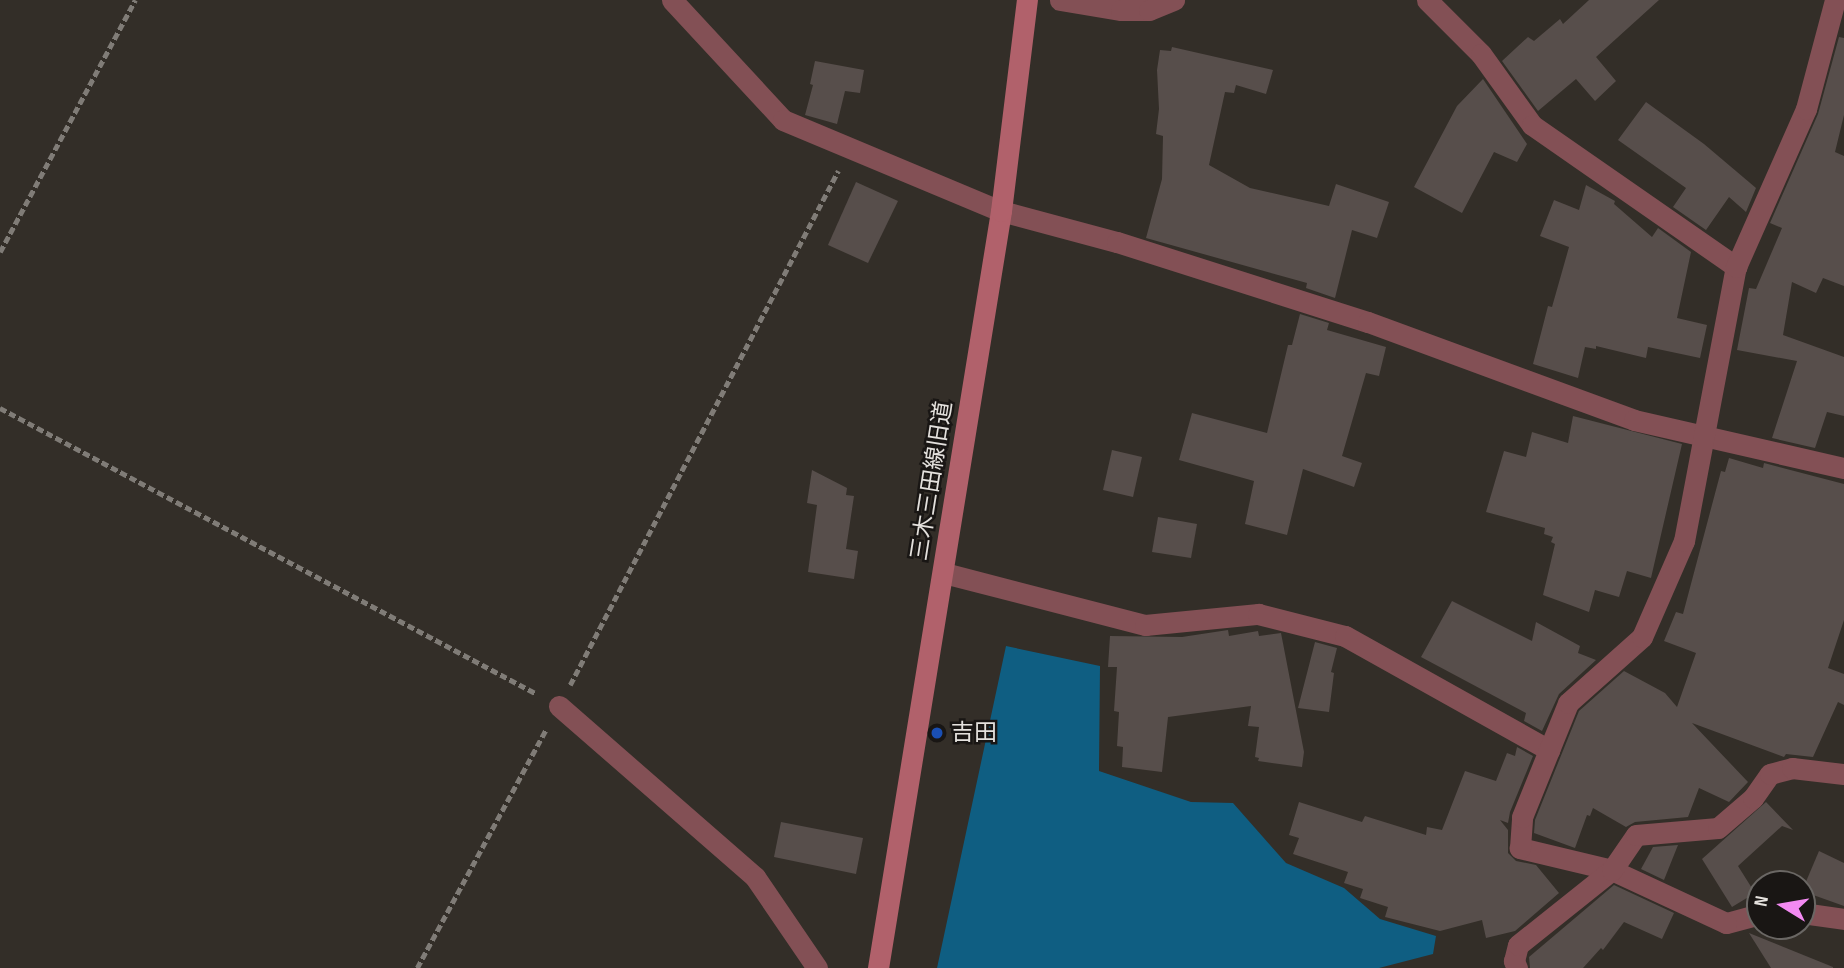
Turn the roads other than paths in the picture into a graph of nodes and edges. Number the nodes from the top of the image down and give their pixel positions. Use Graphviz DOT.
graph roads {
  1 [pos="672,0"];
  2 [pos="1027,0"];
  3 [pos="1059,0"];
  4 [pos="1174,0"];
  5 [pos="1427,0"];
  6 [pos="1835,0"];
  7 [pos="1001,211"];
  8 [pos="1735,267"];
  9 [pos="1702,434"];
  10 [pos="1844,468"];
  11 [pos="944,573"];
  12 [pos="559,706"];
  13 [pos="1549,750"];
  14 [pos="1844,774"];
  15 [pos="1612,870"];
  16 [pos="1816,915"];
  17 [pos="1746,918"];
  18 [pos="1844,919"];
  19 [pos="817,968"];
  20 [pos="878,968"];
  21 [pos="1517,968"];
  1 -- 7 [label="street"];
  2 -- 7 [label="street, 三木三田線旧道"];
  3 -- 4 [label="street"];
  5 -- 8 [label="street"];
  6 -- 8 [label="street"];
  7 -- 9 [label="street"];
  7 -- 11 [label="street, 三木三田線旧道"];
  8 -- 9 [label="street"];
  9 -- 10 [label="street"];
  9 -- 13 [label="street"];
  11 -- 13 [label="street"];
  11 -- 20 [label="street, 三木三田線旧道"];
  12 -- 19 [label="street"];
  13 -- 15 [label="street"];
  14 -- 15 [label="street"];
  15 -- 17 [label="street"];
  15 -- 21 [label="street"];
  16 -- 18 [label="street"];
}
